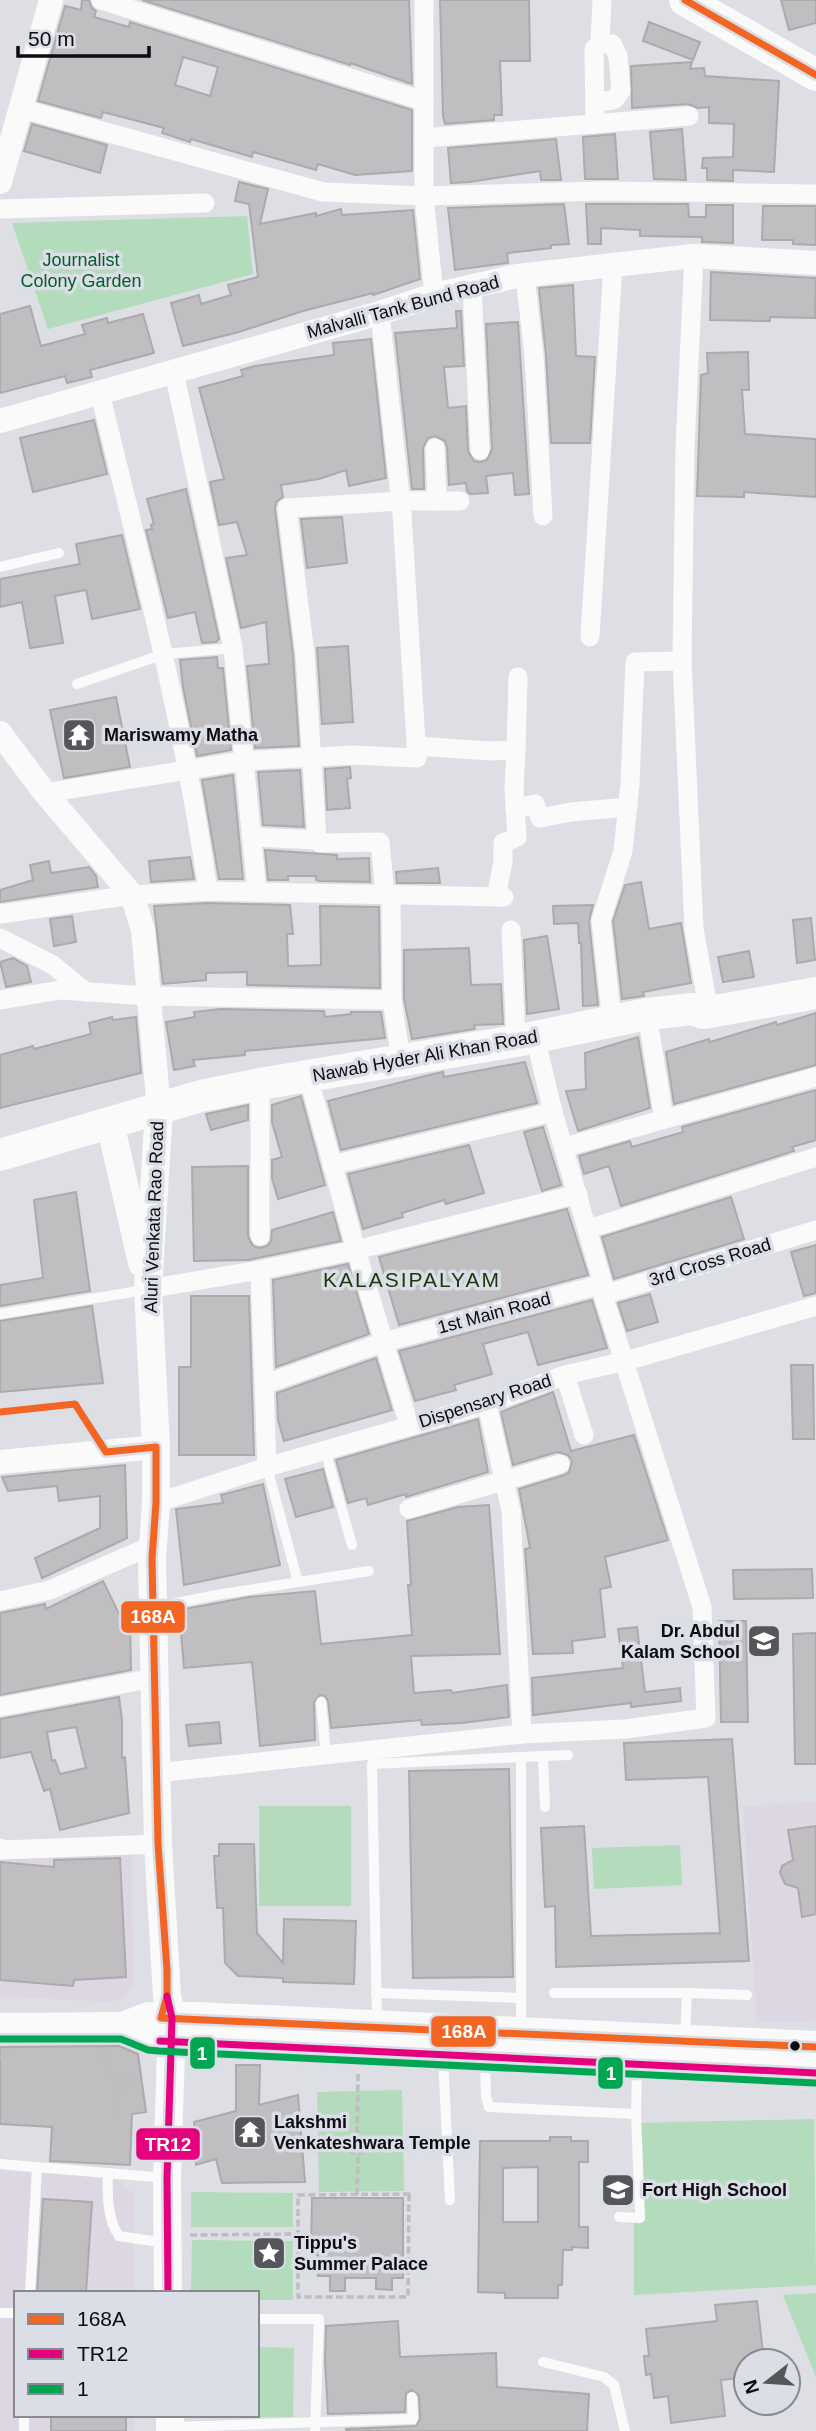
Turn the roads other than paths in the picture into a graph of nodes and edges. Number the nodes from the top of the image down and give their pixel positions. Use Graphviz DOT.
graph roads {
  1 [pos="51,0"];
  2 [pos="101,0"];
  3 [pos="424,0"];
  4 [pos="602,0"];
  5 [pos="685,0"];
  6 [pos="600,44"];
  7 [pos="816,75"];
  8 [pos="424,101"];
  9 [pos="595,102"];
  10 [pos="19,108"];
  11 [pos="689,116"];
  12 [pos="595,124"];
  13 [pos="424,138"];
  14 [pos="0,182"];
  15 [pos="816,194"];
  16 [pos="424,196"];
  17 [pos="205,203"];
  18 [pos="0,209"];
  19 [pos="695,256"];
  20 [pos="816,263"];
  21 [pos="612,265"];
  22 [pos="525,275"];
  23 [pos="472,287"];
  24 [pos="434,295"];
  25 [pos="380,313"];
  26 [pos="174,372"];
  27 [pos="100,393"];
  28 [pos="0,421"];
  29 [pos="435,448"];
  30 [pos="480,450"];
  31 [pos="401,500"];
  32 [pos="437,501"];
  33 [pos="460,501"];
  34 [pos="543,516"];
  35 [pos="59,553"];
  36 [pos="0,567"];
  37 [pos="590,638"];
  38 [pos="233,648"];
  39 [pos="164,654"];
  40 [pos="682,661"];
  41 [pos="518,677"];
  42 [pos="77,684"];
  43 [pos="0,733"];
  44 [pos="416,746"];
  45 [pos="516,750"];
  46 [pos="310,758"];
  47 [pos="242,761"];
  48 [pos="187,771"];
  49 [pos="45,793"];
  50 [pos="628,807"];
  51 [pos="515,808"];
  52 [pos="252,837"];
  53 [pos="317,841"];
  54 [pos="208,891"];
  55 [pos="257,892"];
  56 [pos="132,895"];
  57 [pos="388,895"];
  58 [pos="0,914"];
  59 [pos="511,930"];
  60 [pos="0,938"];
  61 [pos="816,980"];
  62 [pos="86,992"];
  63 [pos="816,993"];
  64 [pos="147,996"];
  65 [pos="0,1000"];
  66 [pos="392,1000"];
  67 [pos="699,1005"];
  68 [pos="647,1014"];
  69 [pos="612,1022"];
  70 [pos="525,1039"];
  71 [pos="401,1060"];
  72 [pos="308,1076"];
  73 [pos="816,1077"];
  74 [pos="260,1084"];
  75 [pos="159,1109"];
  76 [pos="553,1112"];
  77 [pos="664,1119"];
  78 [pos="110,1123"];
  79 [pos="565,1147"];
  80 [pos="0,1155"];
  81 [pos="816,1157"];
  82 [pos="332,1165"];
  83 [pos="578,1194"];
  84 [pos="588,1229"];
  85 [pos="816,1230"];
  86 [pos="260,1236"];
  87 [pos="356,1250"];
  88 [pos="260,1270"];
  89 [pos="148,1289"];
  90 [pos="603,1289"];
  91 [pos="816,1306"];
  92 [pos="0,1314"];
  93 [pos="384,1342"];
  94 [pos="626,1361"];
  95 [pos="565,1375"];
  96 [pos="265,1384"];
  97 [pos="487,1404"];
  98 [pos="0,1412"];
  99 [pos="409,1425"];
  100 [pos="584,1435"];
  101 [pos="156,1447"];
  102 [pos="325,1450"];
  103 [pos="106,1452"];
  104 [pos="0,1462"];
  105 [pos="560,1464"];
  106 [pos="267,1467"];
  107 [pos="504,1480"];
  108 [pos="156,1503"];
  109 [pos="409,1509"];
  110 [pos="153,1545"];
  111 [pos="352,1545"];
  112 [pos="369,1572"];
  113 [pos="298,1582"];
  114 [pos="0,1601"];
  115 [pos="153,1608"];
  116 [pos="155,1678"];
  117 [pos="321,1702"];
  118 [pos="0,1707"];
  119 [pos="522,1734"];
  120 [pos="326,1755"];
  121 [pos="568,1755"];
  122 [pos="521,1756"];
  123 [pos="543,1756"];
  124 [pos="156,1773"];
  125 [pos="545,1807"];
  126 [pos="158,1843"];
  127 [pos="0,1848"];
  128 [pos="376,1993"];
  129 [pos="554,1993"];
  130 [pos="687,1993"];
  131 [pos="747,1995"];
  132 [pos="521,1998"];
  133 [pos="166,2023"];
  134 [pos="0,2029"];
  135 [pos="521,2033"];
  136 [pos="816,2047"];
  137 [pos="371,2048"];
  138 [pos="685,2053"];
  139 [pos="442,2054"];
  140 [pos="485,2056"];
  141 [pos="637,2064"];
  142 [pos="816,2073"];
  143 [pos="636,2114"];
  144 [pos="0,2164"];
  145 [pos="37,2167"];
  146 [pos="108,2173"];
  147 [pos="159,2178"];
  148 [pos="450,2200"];
  149 [pos="619,2217"];
  150 [pos="159,2238"];
  151 [pos="30,2291"];
  152 [pos="152,2291"];
  153 [pos="168,2291"];
  154 [pos="259,2319"];
  155 [pos="543,2362"];
  156 [pos="412,2397"];
  157 [pos="164,2424"];
  158 [pos="315,2426"];
  159 [pos="625,2431"];
  1 -- 10 [label="street"];
  2 -- 8 [label="street"];
  3 -- 8 [label="street"];
  4 -- 6 [label="street"];
  5 -- 7 [label="main road"];
  6 -- 9 [label="street"];
  6 -- 9 [label="street"];
  8 -- 13 [label="street"];
  9 -- 12 [label="street"];
  10 -- 14 [label="street"];
  10 -- 16 [label="street"];
  11 -- 12 [label="street"];
  12 -- 13 [label="street"];
  13 -- 16 [label="street"];
  15 -- 16 [label="street"];
  16 -- 24 [label="street"];
  17 -- 18 [label="street"];
  19 -- 20 [label="street, Malvalli Tank Bund Road"];
  19 -- 21 [label="street, Malvalli Tank Bund Road"];
  19 -- 40 [label="street"];
  21 -- 22 [label="street, Malvalli Tank Bund Road"];
  21 -- 37 [label="street"];
  22 -- 23 [label="street, Malvalli Tank Bund Road"];
  22 -- 34 [label="street"];
  23 -- 24 [label="street, Malvalli Tank Bund Road"];
  23 -- 30 [label="street"];
  24 -- 25 [label="street, Malvalli Tank Bund Road"];
  25 -- 26 [label="street, Malvalli Tank Bund Road"];
  25 -- 31 [label="street"];
  26 -- 27 [label="street, Malvalli Tank Bund Road"];
  26 -- 38 [label="street"];
  27 -- 28 [label="street, Malvalli Tank Bund Road"];
  27 -- 39 [label="street"];
  29 -- 32 [label="street"];
  31 -- 32 [label="street"];
  31 -- 44 [label="street"];
  31 -- 46 [label="street"];
  32 -- 33 [label="street"];
  35 -- 36 [label="lane"];
  38 -- 39 [label="lane"];
  38 -- 47 [label="street"];
  39 -- 42 [label="lane"];
  39 -- 48 [label="street"];
  40 -- 50 [label="street"];
  40 -- 67 [label="street"];
  41 -- 45 [label="street"];
  43 -- 49 [label="street"];
  44 -- 45 [label="street"];
  44 -- 46 [label="street"];
  45 -- 51 [label="street"];
  46 -- 47 [label="street"];
  46 -- 53 [label="street"];
  47 -- 48 [label="street"];
  47 -- 52 [label="street"];
  48 -- 49 [label="street"];
  48 -- 54 [label="street"];
  49 -- 56 [label="street"];
  50 -- 51 [label="street"];
  50 -- 69 [label="street"];
  51 -- 57 [label="street"];
  52 -- 53 [label="street"];
  52 -- 55 [label="street"];
  53 -- 57 [label="street"];
  54 -- 55 [label="street"];
  54 -- 56 [label="street"];
  55 -- 57 [label="street"];
  56 -- 58 [label="street"];
  56 -- 64 [label="street"];
  57 -- 66 [label="street"];
  59 -- 70 [label="street"];
  60 -- 62 [label="street"];
  61 -- 67 [label="main road, Nawab Hyder Ali Khan Road"];
  62 -- 64 [label="street"];
  62 -- 65 [label="street"];
  63 -- 67 [label="main road, Nawab Hyder Ali Khan Road"];
  64 -- 66 [label="street"];
  64 -- 75 [label="street"];
  66 -- 71 [label="street"];
  67 -- 68 [label="main road, Nawab Hyder Ali Khan Road"];
  68 -- 69 [label="main road, Nawab Hyder Ali Khan Road"];
  68 -- 77 [label="street"];
  69 -- 70 [label="main road, Nawab Hyder Ali Khan Road"];
  70 -- 71 [label="main road, Nawab Hyder Ali Khan Road"];
  70 -- 76 [label="street"];
  71 -- 72 [label="main road, Nawab Hyder Ali Khan Road"];
  72 -- 74 [label="main road, Nawab Hyder Ali Khan Road"];
  72 -- 82 [label="street"];
  73 -- 77 [label="street"];
  74 -- 75 [label="main road, Nawab Hyder Ali Khan Road"];
  74 -- 86 [label="street"];
  75 -- 78 [label="main road, Nawab Hyder Ali Khan Road"];
  75 -- 89 [label="main road, Aluri Venkata Rao Road"];
  76 -- 79 [label="street"];
  76 -- 82 [label="street"];
  77 -- 79 [label="street"];
  78 -- 80 [label="main road, Nawab Hyder Ali Khan Road"];
  78 -- 89 [label="main road"];
  79 -- 83 [label="street"];
  81 -- 84 [label="street"];
  82 -- 87 [label="street"];
  83 -- 84 [label="street"];
  83 -- 87 [label="street"];
  84 -- 90 [label="street"];
  85 -- 90 [label="street, 3rd Cross Road"];
  87 -- 88 [label="street"];
  87 -- 93 [label="street"];
  88 -- 89 [label="street"];
  88 -- 96 [label="street"];
  89 -- 92 [label="lane"];
  89 -- 101 [label="main road, Aluri Venkata Rao Road"];
  90 -- 93 [label="street, 1st Main Road"];
  90 -- 94 [label="street"];
  91 -- 94 [label="street, Dispensary Road"];
  93 -- 96 [label="street, 1st Main Road"];
  93 -- 99 [label="street"];
  94 -- 95 [label="street, Dispensary Road"];
  94 -- 119 [label="street"];
  95 -- 97 [label="street, Dispensary Road"];
  95 -- 100 [label="street"];
  96 -- 106 [label="street"];
  97 -- 99 [label="street, Dispensary Road"];
  97 -- 107 [label="street"];
  98 -- 103 [label="lane"];
  99 -- 102 [label="street, Dispensary Road"];
  101 -- 103 [label="street"];
  101 -- 108 [label="main road, Aluri Venkata Rao Road"];
  102 -- 106 [label="street, Dispensary Road"];
  102 -- 111 [label="lane"];
  103 -- 104 [label="street"];
  105 -- 107 [label="street"];
  106 -- 108 [label="street, Dispensary Road"];
  106 -- 113 [label="lane"];
  107 -- 109 [label="street"];
  107 -- 119 [label="street"];
  108 -- 110 [label="main road, Aluri Venkata Rao Road"];
  110 -- 114 [label="street"];
  110 -- 115 [label="main road, Aluri Venkata Rao Road"];
  112 -- 113 [label="lane"];
  113 -- 115 [label="lane"];
  115 -- 116 [label="main road, Aluri Venkata Rao Road"];
  116 -- 118 [label="street"];
  116 -- 124 [label="main road, Aluri Venkata Rao Road"];
  117 -- 120 [label="lane"];
  119 -- 120 [label="street"];
  120 -- 124 [label="street"];
  121 -- 123 [label="lane"];
  122 -- 123 [label="lane"];
  122 -- 128 [label="lane"];
  122 -- 132 [label="lane"];
  123 -- 125 [label="lane"];
  124 -- 126 [label="main road, Aluri Venkata Rao Road"];
  126 -- 127 [label="street"];
  126 -- 133 [label="main road, Aluri Venkata Rao Road"];
  128 -- 132 [label="lane"];
  128 -- 137 [label="lane"];
  129 -- 130 [label="lane"];
  130 -- 131 [label="lane"];
  130 -- 138 [label="lane"];
  132 -- 135 [label="lane"];
  133 -- 134 [label="main road"];
  133 -- 137 [label="main road"];
  133 -- 147 [label="main road, Aluri Venkata Rao Road"];
  135 -- 137 [label="main road"];
  135 -- 138 [label="main road"];
  136 -- 138 [label="main road"];
  137 -- 139 [label="main road"];
  138 -- 141 [label="main road"];
  138 -- 142 [label="main road"];
  139 -- 140 [label="main road"];
  139 -- 148 [label="lane"];
  140 -- 141 [label="main road"];
  140 -- 143 [label="lane"];
  141 -- 143 [label="lane"];
  143 -- 149 [label="lane"];
  144 -- 145 [label="lane"];
  145 -- 146 [label="lane"];
  145 -- 151 [label="lane"];
  146 -- 147 [label="lane"];
  146 -- 150 [label="lane"];
  147 -- 150 [label="main road, Aluri Venkata Rao Road"];
  150 -- 152 [label="main road, Aluri Venkata Rao Road"];
  150 -- 153 [label="main road, Aluri Venkata Rao Road"];
  154 -- 158 [label="lane"];
  155 -- 159 [label="lane"];
  156 -- 158 [label="lane"];
  157 -- 158 [label="lane"];
}
